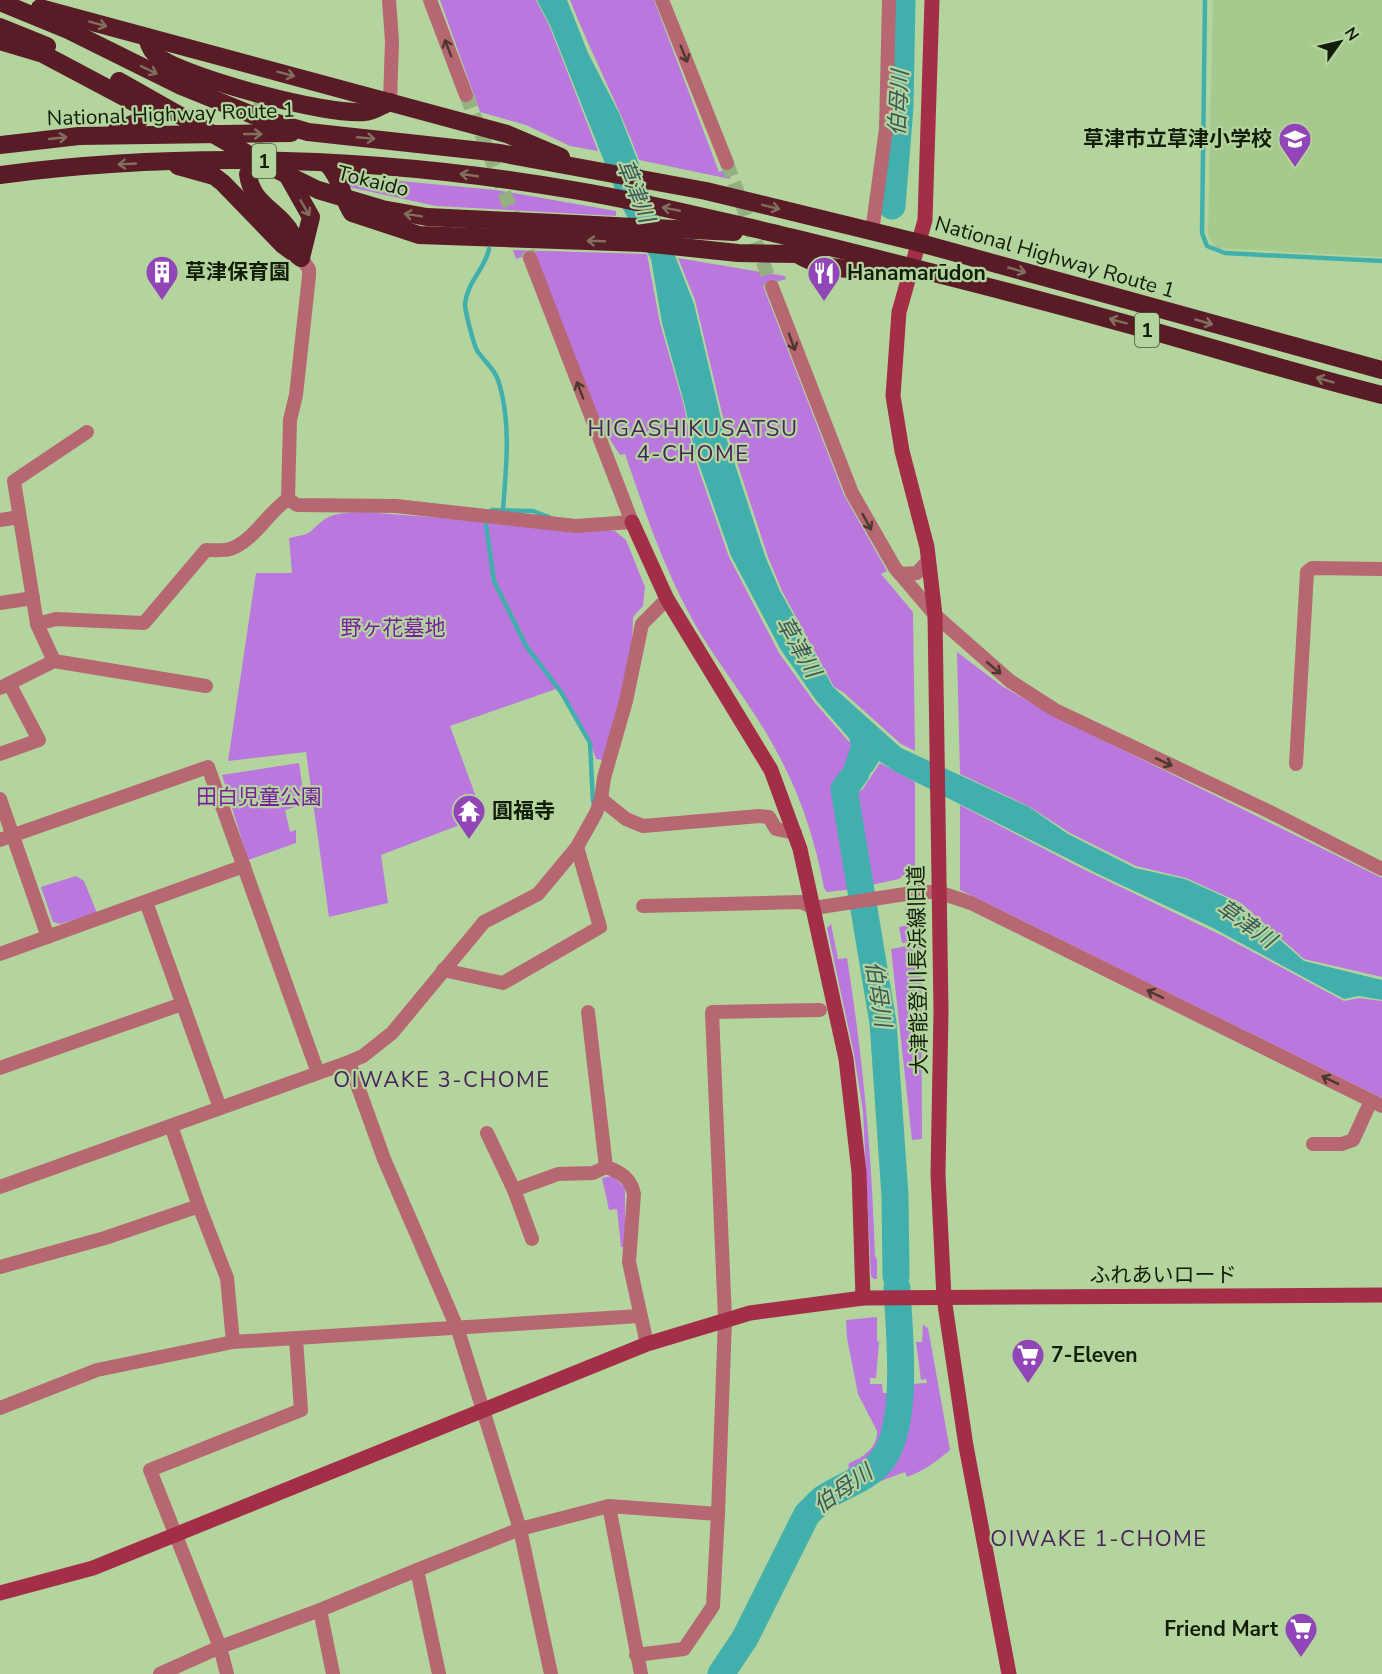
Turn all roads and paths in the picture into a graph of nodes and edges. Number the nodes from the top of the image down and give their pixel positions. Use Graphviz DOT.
graph roads {
  1 [pos="389,0"];
  2 [pos="430,0"];
  3 [pos="662,0"];
  4 [pos="889,0"];
  5 [pos="932,0"];
  6 [pos="0,1"];
  7 [pos="0,27"];
  8 [pos="147,37"];
  9 [pos="0,41"];
  10 [pos="466,95"];
  11 [pos="390,102"];
  12 [pos="308,132"];
  13 [pos="106,135"];
  14 [pos="0,145"];
  15 [pos="290,162"];
  16 [pos="158,163"];
  17 [pos="727,163"];
  18 [pos="326,164"];
  19 [pos="580,166"];
  20 [pos="248,174"];
  21 [pos="0,175"];
  22 [pos="714,193"];
  23 [pos="730,227"];
  24 [pos="872,232"];
  25 [pos="775,234"];
  26 [pos="920,243"];
  27 [pos="831,247"];
  28 [pos="796,254"];
  29 [pos="301,258"];
  30 [pos="530,258"];
  31 [pos="912,266"];
  32 [pos="772,287"];
  33 [pos="1382,370"];
  34 [pos="1382,395"];
  35 [pos="87,432"];
  36 [pos="288,499"];
  37 [pos="20,517"];
  38 [pos="0,520"];
  39 [pos="632,522"];
  40 [pos="928,561"];
  41 [pos="1382,569"];
  42 [pos="900,574"];
  43 [pos="33,598"];
  44 [pos="667,599"];
  45 [pos="0,603"];
  46 [pos="935,615"];
  47 [pos="37,624"];
  48 [pos="54,661"];
  49 [pos="3,686"];
  50 [pos="206,686"];
  51 [pos="0,754"];
  52 [pos="1296,764"];
  53 [pos="0,799"];
  54 [pos="601,799"];
  55 [pos="795,833"];
  56 [pos="7,838"];
  57 [pos="577,847"];
  58 [pos="244,866"];
  59 [pos="1382,869"];
  60 [pos="938,892"];
  61 [pos="146,902"];
  62 [pos="642,906"];
  63 [pos="814,908"];
  64 [pos="48,937"];
  65 [pos="0,954"];
  66 [pos="443,970"];
  67 [pos="182,1004"];
  68 [pos="820,1010"];
  69 [pos="588,1012"];
  70 [pos="349,1062"];
  71 [pos="0,1068"];
  72 [pos="318,1073"];
  73 [pos="1376,1104"];
  74 [pos="220,1108"];
  75 [pos="171,1126"];
  76 [pos="487,1133"];
  77 [pos="1313,1144"];
  78 [pos="606,1167"];
  79 [pos="0,1187"];
  80 [pos="514,1190"];
  81 [pos="200,1206"];
  82 [pos="532,1239"];
  83 [pos="0,1267"];
  84 [pos="1382,1295"];
  85 [pos="869,1298"];
  86 [pos="944,1298"];
  87 [pos="639,1316"];
  88 [pos="725,1319"];
  89 [pos="458,1330"];
  90 [pos="297,1339"];
  91 [pos="233,1342"];
  92 [pos="647,1344"];
  93 [pos="0,1408"];
  94 [pos="482,1408"];
  95 [pos="609,1506"];
  96 [pos="718,1514"];
  97 [pos="520,1529"];
  98 [pos="176,1534"];
  99 [pos="417,1570"];
  100 [pos="0,1593"];
  101 [pos="320,1610"];
  102 [pos="220,1647"];
  103 [pos="636,1655"];
  104 [pos="160,1674"];
  105 [pos="226,1674"];
  106 [pos="333,1674"];
  107 [pos="439,1674"];
  108 [pos="551,1674"];
  109 [pos="641,1674"];
  110 [pos="1009,1674"];
  1 -- 11 [label="street"];
  10 -- 2 [label="street, one-way"];
  3 -- 17 [label="street, one-way"];
  4 -- 24 [label="street"];
  5 -- 26 [label="street, 大津能登川長浜線旧道"];
  6 -- 8 [label="highway, 1, one-way"];
  6 -- 12 [label="highway, Tokaido / 1, one-way"];
  23 -- 7 [label="highway, Tokaido / 1, one-way, bridge"];
  8 -- 11 [label="highway, 1, one-way"];
  8 -- 11 [label="highway"];
  9 -- 13 [label="highway"];
  11 -- 19 [label="highway, 1"];
  13 -- 12 [label="highway, National Highway Route 1 / 1, one-way"];
  12 -- 19 [label="highway, Tokaido / 1, one-way"];
  14 -- 13 [label="highway, National Highway Route 1 / 1, one-way"];
  15 -- 16 [label="highway, 1"];
  15 -- 18 [label="highway, 1"];
  15 -- 29 [label="highway, one-way"];
  16 -- 21 [label="highway, 1, one-way"];
  16 -- 29 [label="highway"];
  23 -- 18 [label="highway, 1, one-way"];
  28 -- 18 [label="highway, one-way"];
  19 -- 22 [label="highway, Tokaido / 1"];
  20 -- 29 [label="highway"];
  22 -- 24 [label="highway, National Highway Route 1 / 1, one-way"];
  23 -- 25 [label="highway, Tokaido / 1"];
  24 -- 26 [label="highway, National Highway Route 1 / 1"];
  25 -- 27 [label="highway, 1"];
  25 -- 28 [label="highway"];
  26 -- 31 [label="street, 大津能登川長浜線旧道"];
  26 -- 33 [label="highway, National Highway Route 1 / 1, one-way"];
  27 -- 28 [label="highway"];
  27 -- 31 [label="highway, 1"];
  28 -- 31 [label="highway"];
  29 -- 36 [label="street"];
  39 -- 30 [label="street, one-way"];
  34 -- 31 [label="highway, 1, one-way"];
  31 -- 40 [label="street, 大津能登川長浜線旧道"];
  32 -- 42 [label="street, one-way"];
  35 -- 37 [label="street"];
  36 -- 39 [label="street"];
  36 -- 47 [label="street"];
  37 -- 38 [label="street"];
  37 -- 43 [label="street"];
  39 -- 44 [label="street"];
  40 -- 42 [label="street"];
  40 -- 46 [label="street, 大津能登川長浜線旧道"];
  41 -- 52 [label="street"];
  42 -- 46 [label="street"];
  43 -- 45 [label="street"];
  43 -- 47 [label="street"];
  44 -- 54 [label="street"];
  44 -- 55 [label="street"];
  46 -- 59 [label="street, one-way"];
  46 -- 60 [label="street, 大津能登川長浜線旧道"];
  47 -- 48 [label="street"];
  48 -- 49 [label="street"];
  48 -- 50 [label="street"];
  49 -- 51 [label="street"];
  53 -- 56 [label="street"];
  54 -- 55 [label="street"];
  54 -- 57 [label="street"];
  55 -- 63 [label="street"];
  56 -- 58 [label="street"];
  56 -- 64 [label="street"];
  57 -- 66 [label="street"];
  57 -- 66 [label="street"];
  58 -- 61 [label="street"];
  58 -- 72 [label="street"];
  60 -- 63 [label="street"];
  73 -- 60 [label="street, one-way"];
  60 -- 86 [label="street, 大津能登川長浜線旧道"];
  61 -- 64 [label="street"];
  61 -- 67 [label="street"];
  62 -- 63 [label="street"];
  63 -- 85 [label="street"];
  64 -- 65 [label="street"];
  66 -- 70 [label="street"];
  67 -- 71 [label="street"];
  67 -- 74 [label="street"];
  68 -- 88 [label="street"];
  69 -- 78 [label="street"];
  70 -- 72 [label="street"];
  70 -- 89 [label="street"];
  72 -- 74 [label="street"];
  73 -- 77 [label="street"];
  74 -- 75 [label="street"];
  75 -- 79 [label="street"];
  75 -- 81 [label="street"];
  76 -- 80 [label="street"];
  78 -- 80 [label="street"];
  78 -- 87 [label="street"];
  80 -- 82 [label="street"];
  81 -- 83 [label="street"];
  81 -- 91 [label="street"];
  84 -- 86 [label="street, ふれあいロード"];
  85 -- 86 [label="street, ふれあいロード"];
  85 -- 88 [label="street, ふれあいロード"];
  86 -- 110 [label="street, 大津能登川長浜線旧道"];
  87 -- 89 [label="street"];
  87 -- 92 [label="street"];
  88 -- 92 [label="street, ふれあいロード"];
  88 -- 96 [label="street"];
  89 -- 90 [label="street"];
  89 -- 94 [label="street"];
  90 -- 91 [label="street"];
  90 -- 98 [label="street"];
  91 -- 93 [label="street"];
  92 -- 94 [label="street, ふれあいロード"];
  94 -- 97 [label="street"];
  94 -- 98 [label="street, ふれあいロード"];
  95 -- 96 [label="street"];
  95 -- 97 [label="street"];
  95 -- 103 [label="street"];
  96 -- 103 [label="street"];
  97 -- 99 [label="street"];
  97 -- 108 [label="street"];
  98 -- 100 [label="street, ふれあいロード"];
  98 -- 102 [label="street"];
  99 -- 101 [label="street"];
  99 -- 107 [label="street"];
  101 -- 102 [label="street"];
  101 -- 106 [label="street"];
  102 -- 104 [label="street"];
  102 -- 105 [label="street"];
  103 -- 109 [label="street"];
}
